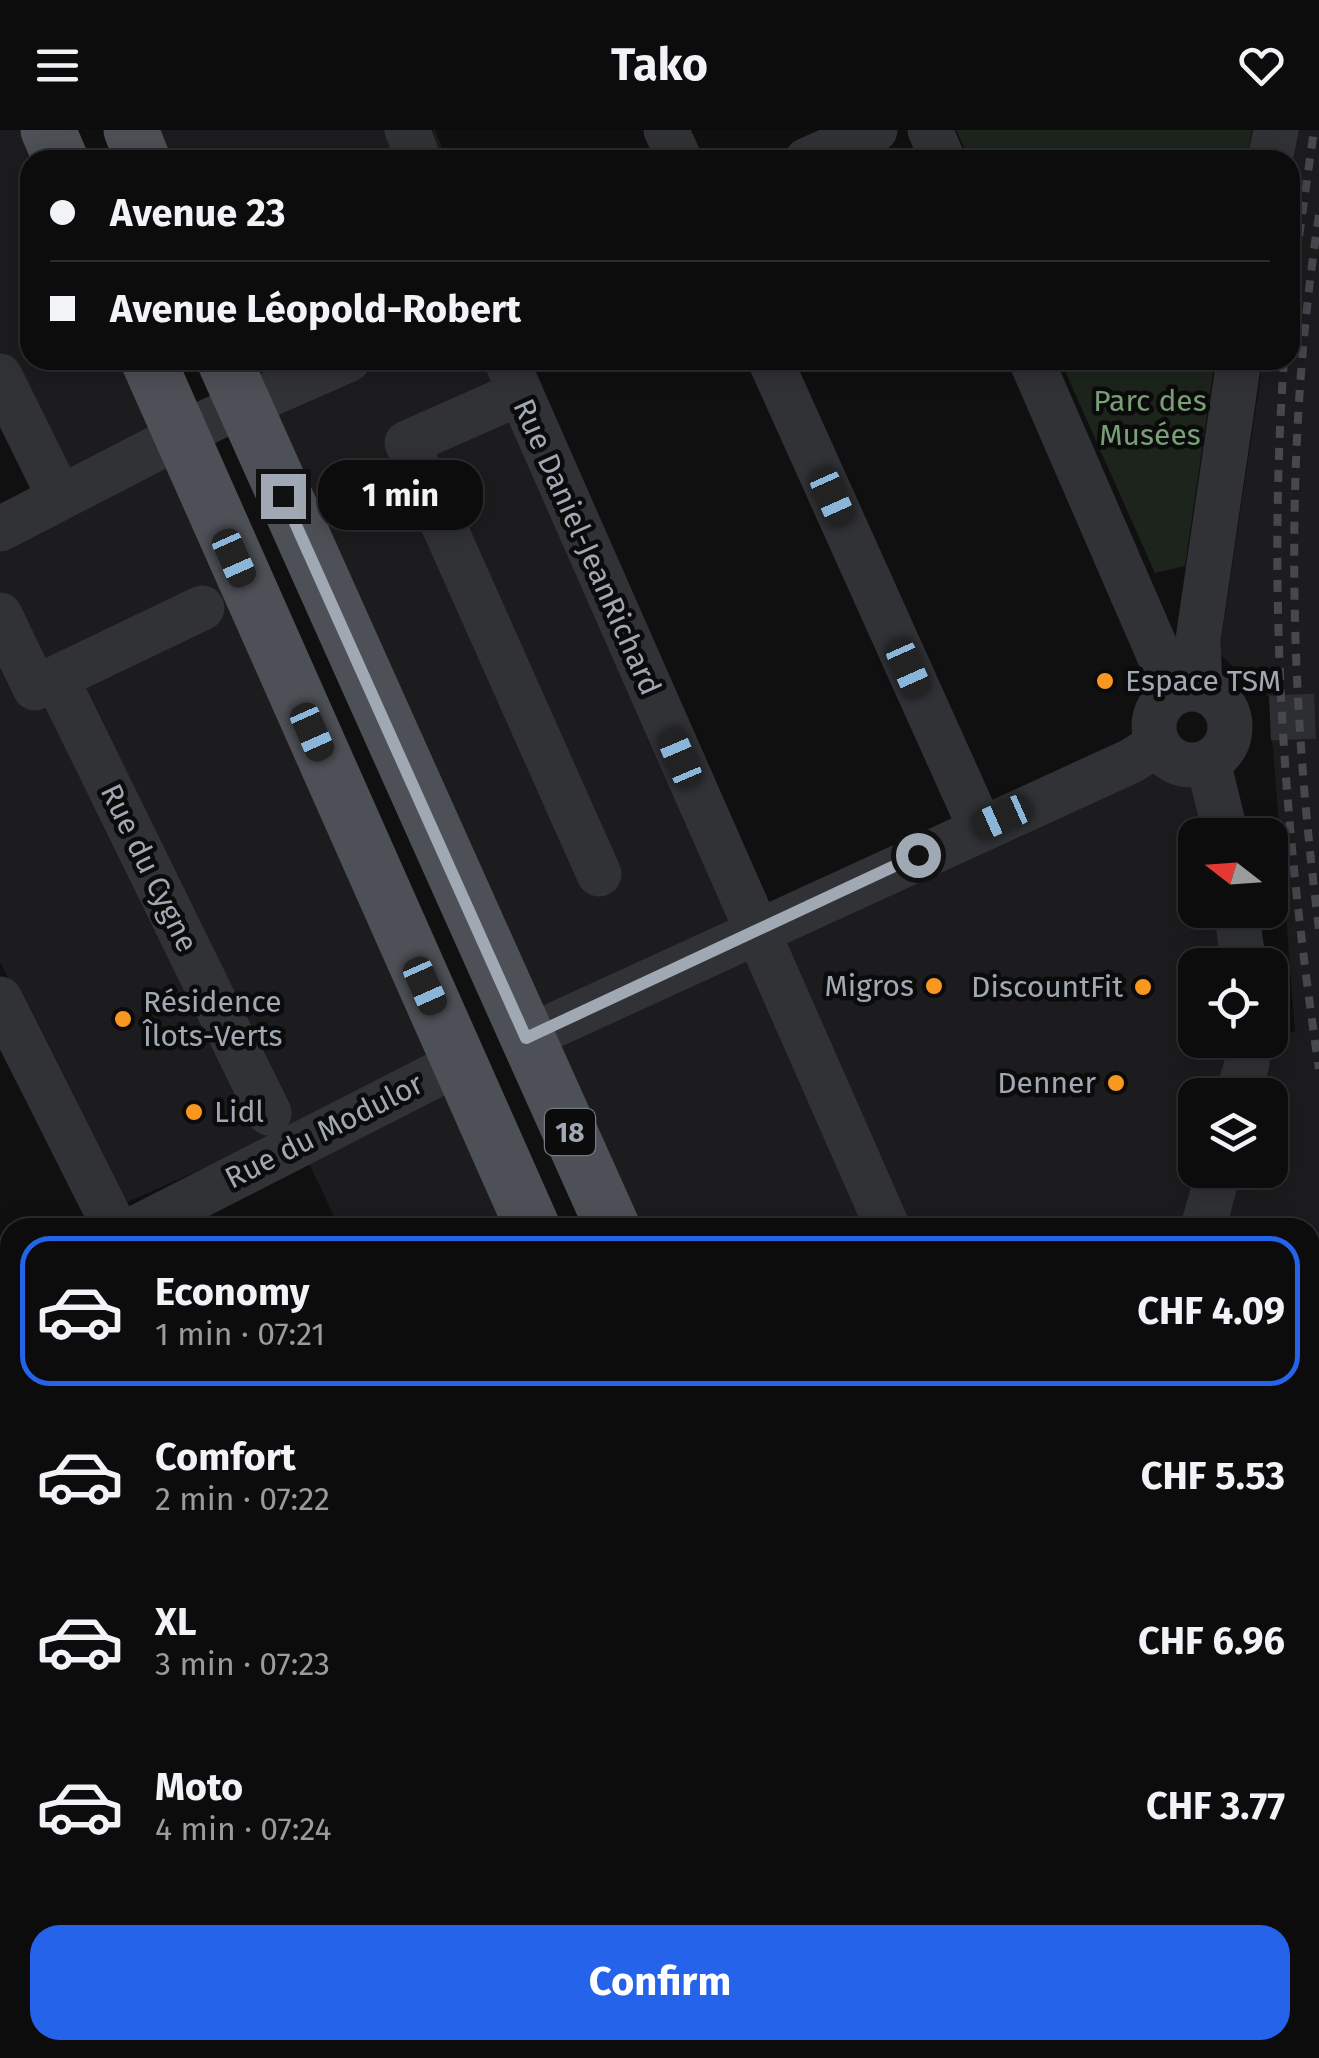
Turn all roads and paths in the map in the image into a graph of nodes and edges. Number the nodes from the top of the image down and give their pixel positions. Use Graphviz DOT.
graph roads {
  1 [pos="876,130"];
  2 [pos="830,150"];
  3 [pos="152,370"];
  4 [pos="296,370"];
  5 [pos="775,370"];
  6 [pos="1036,370"];
  7 [pos="1237,370"];
  8 [pos="0,376"];
  9 [pos="513,377"];
  10 [pos="233,382"];
  11 [pos="180,436"];
  12 [pos="60,498"];
  13 [pos="0,529"];
  14 [pos="202,608"];
  15 [pos="0,615"];
  16 [pos="56,678"];
  17 [pos="1219,705"];
  18 [pos="1158,744"];
  19 [pos="1208,762"];
  20 [pos="1222,818"];
  21 [pos="980,826"];
  22 [pos="599,874"];
  23 [pos="756,930"];
  24 [pos="0,999"];
  25 [pos="526,1038"];
  26 [pos="459,1062"];
  27 [pos="269,1113"];
  28 [pos="1214,1188"];
  29 [pos="110,1218"];
  30 [pos="155,1218"];
  31 [pos="529,1218"];
  32 [pos="608,1218"];
  33 [pos="884,1218"];
  34 [pos="1206,1218"];
  1 -- 2 [label="street"];
  3 -- 11 [label="main road, 18"];
  4 -- 10 [label="street"];
  5 -- 21 [label="street"];
  6 -- 17 [label="street"];
  7 -- 17 [label="street"];
  8 -- 12 [label="street"];
  9 -- 22 [label="street"];
  9 -- 23 [label="street, Rue Daniel-JeanRichard"];
  10 -- 11 [label="street"];
  10 -- 25 [label="main road, 18"];
  11 -- 12 [label="street"];
  11 -- 26 [label="main road, 18"];
  12 -- 13 [label="street"];
  14 -- 16 [label="street"];
  15 -- 16 [label="street"];
  16 -- 27 [label="street, Rue du Cygne"];
  17 -- 18 [label="street"];
  17 -- 19 [label="street"];
  18 -- 19 [label="street"];
  18 -- 21 [label="street"];
  19 -- 20 [label="street"];
  21 -- 23 [label="street"];
  23 -- 25 [label="street"];
  23 -- 33 [label="street, Rue Daniel-JeanRichard"];
  24 -- 29 [label="street"];
  25 -- 26 [label="main road"];
  25 -- 32 [label="main road, 18"];
  26 -- 30 [label="street, Rue du Modulor"];
  26 -- 31 [label="main road, 18"];
  28 -- 34 [label="street"];
}
